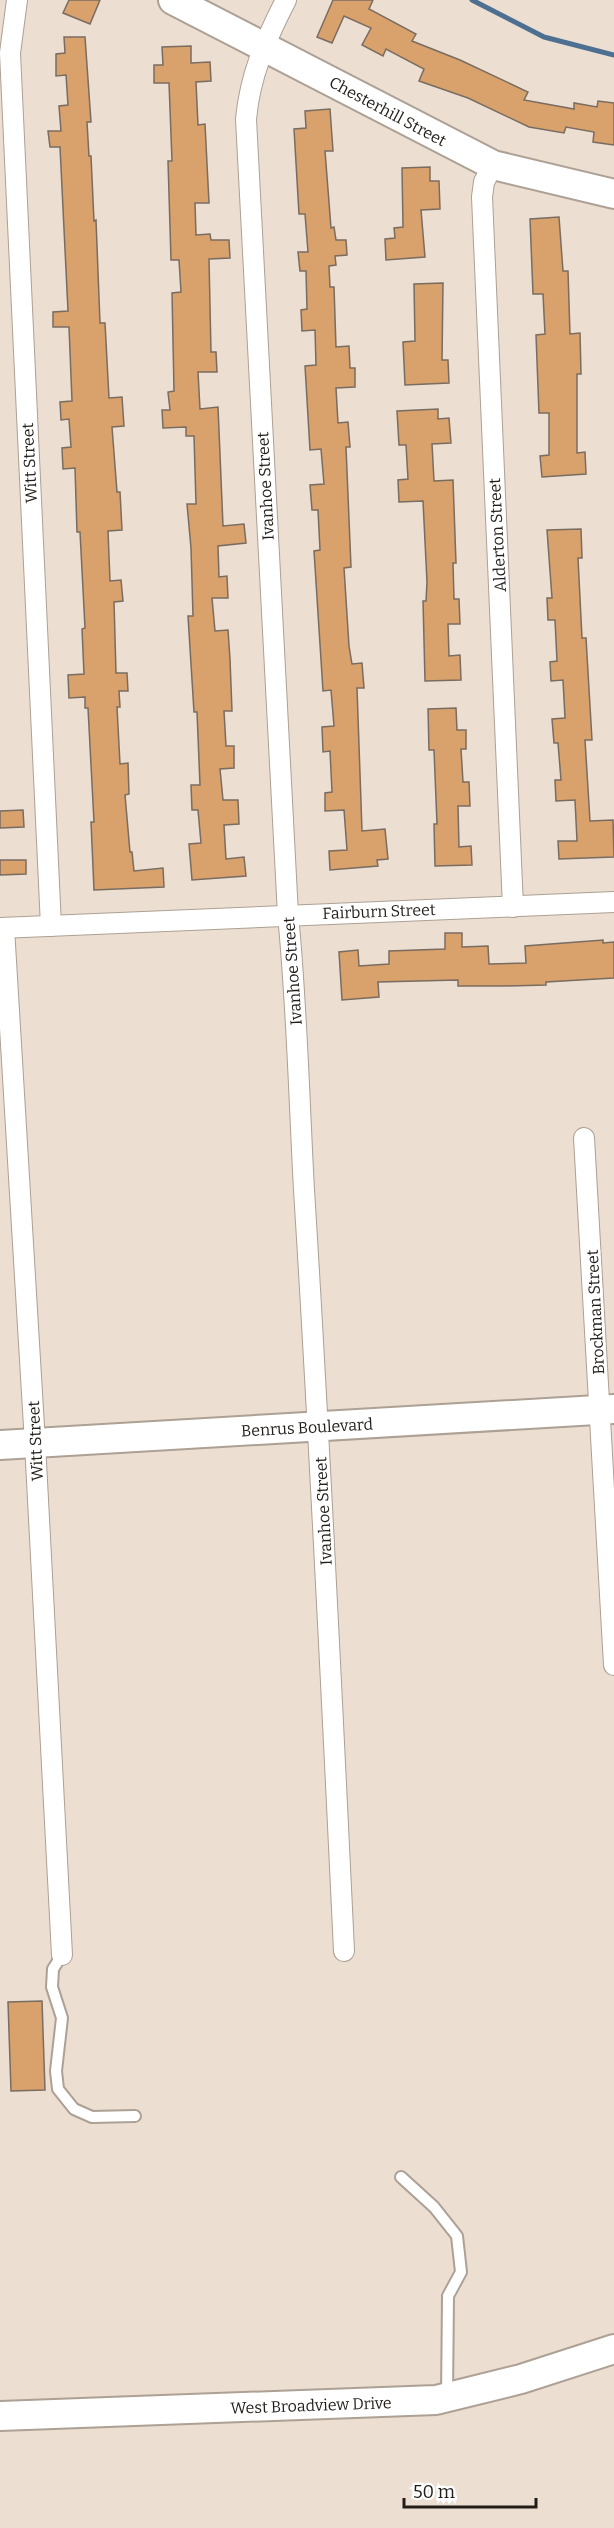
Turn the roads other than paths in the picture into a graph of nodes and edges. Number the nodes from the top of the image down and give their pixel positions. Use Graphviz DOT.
graph roads {
  1 [pos="16,0"];
  2 [pos="173,0"];
  3 [pos="286,0"];
  4 [pos="264,45"];
  5 [pos="493,165"];
  6 [pos="614,194"];
  7 [pos="614,902"];
  8 [pos="513,907"];
  9 [pos="288,915"];
  10 [pos="51,926"];
  11 [pos="2,928"];
  12 [pos="584,1138"];
  13 [pos="607,1410"];
  14 [pos="319,1427"];
  15 [pos="35,1443"];
  16 [pos="0,1445"];
  17 [pos="614,1665"];
  18 [pos="344,1951"];
  19 [pos="62,1955"];
  20 [pos="135,2116"];
  21 [pos="401,2177"];
  22 [pos="614,2349"];
  23 [pos="447,2397"];
  24 [pos="0,2416"];
  1 -- 10 [label="street, Witt Street"];
  2 -- 4 [label="street, Chesterhill Street"];
  3 -- 4 [label="street, Ivanhoe Street"];
  4 -- 5 [label="street, Chesterhill Street"];
  4 -- 9 [label="street, Ivanhoe Street"];
  5 -- 6 [label="street, Chesterhill Street"];
  5 -- 8 [label="street, Alderton Street"];
  7 -- 8 [label="street, Fairburn Street"];
  8 -- 9 [label="street, Fairburn Street"];
  9 -- 10 [label="street, Fairburn Street"];
  9 -- 14 [label="street, Ivanhoe Street"];
  10 -- 11 [label="street, Fairburn Street"];
  11 -- 15 [label="street, Witt Street"];
  12 -- 13 [label="street, Brockman Street"];
  13 -- 14 [label="street, Benrus Boulevard"];
  13 -- 17 [label="street, Brockman Street"];
  14 -- 15 [label="street, Benrus Boulevard"];
  14 -- 18 [label="street, Ivanhoe Street"];
  15 -- 16 [label="street, Benrus Boulevard"];
  15 -- 19 [label="street, Witt Street"];
  19 -- 20 [label="lane"];
  21 -- 23 [label="lane"];
  22 -- 23 [label="street, West Broadview Drive"];
  23 -- 24 [label="street, West Broadview Drive"];
}
